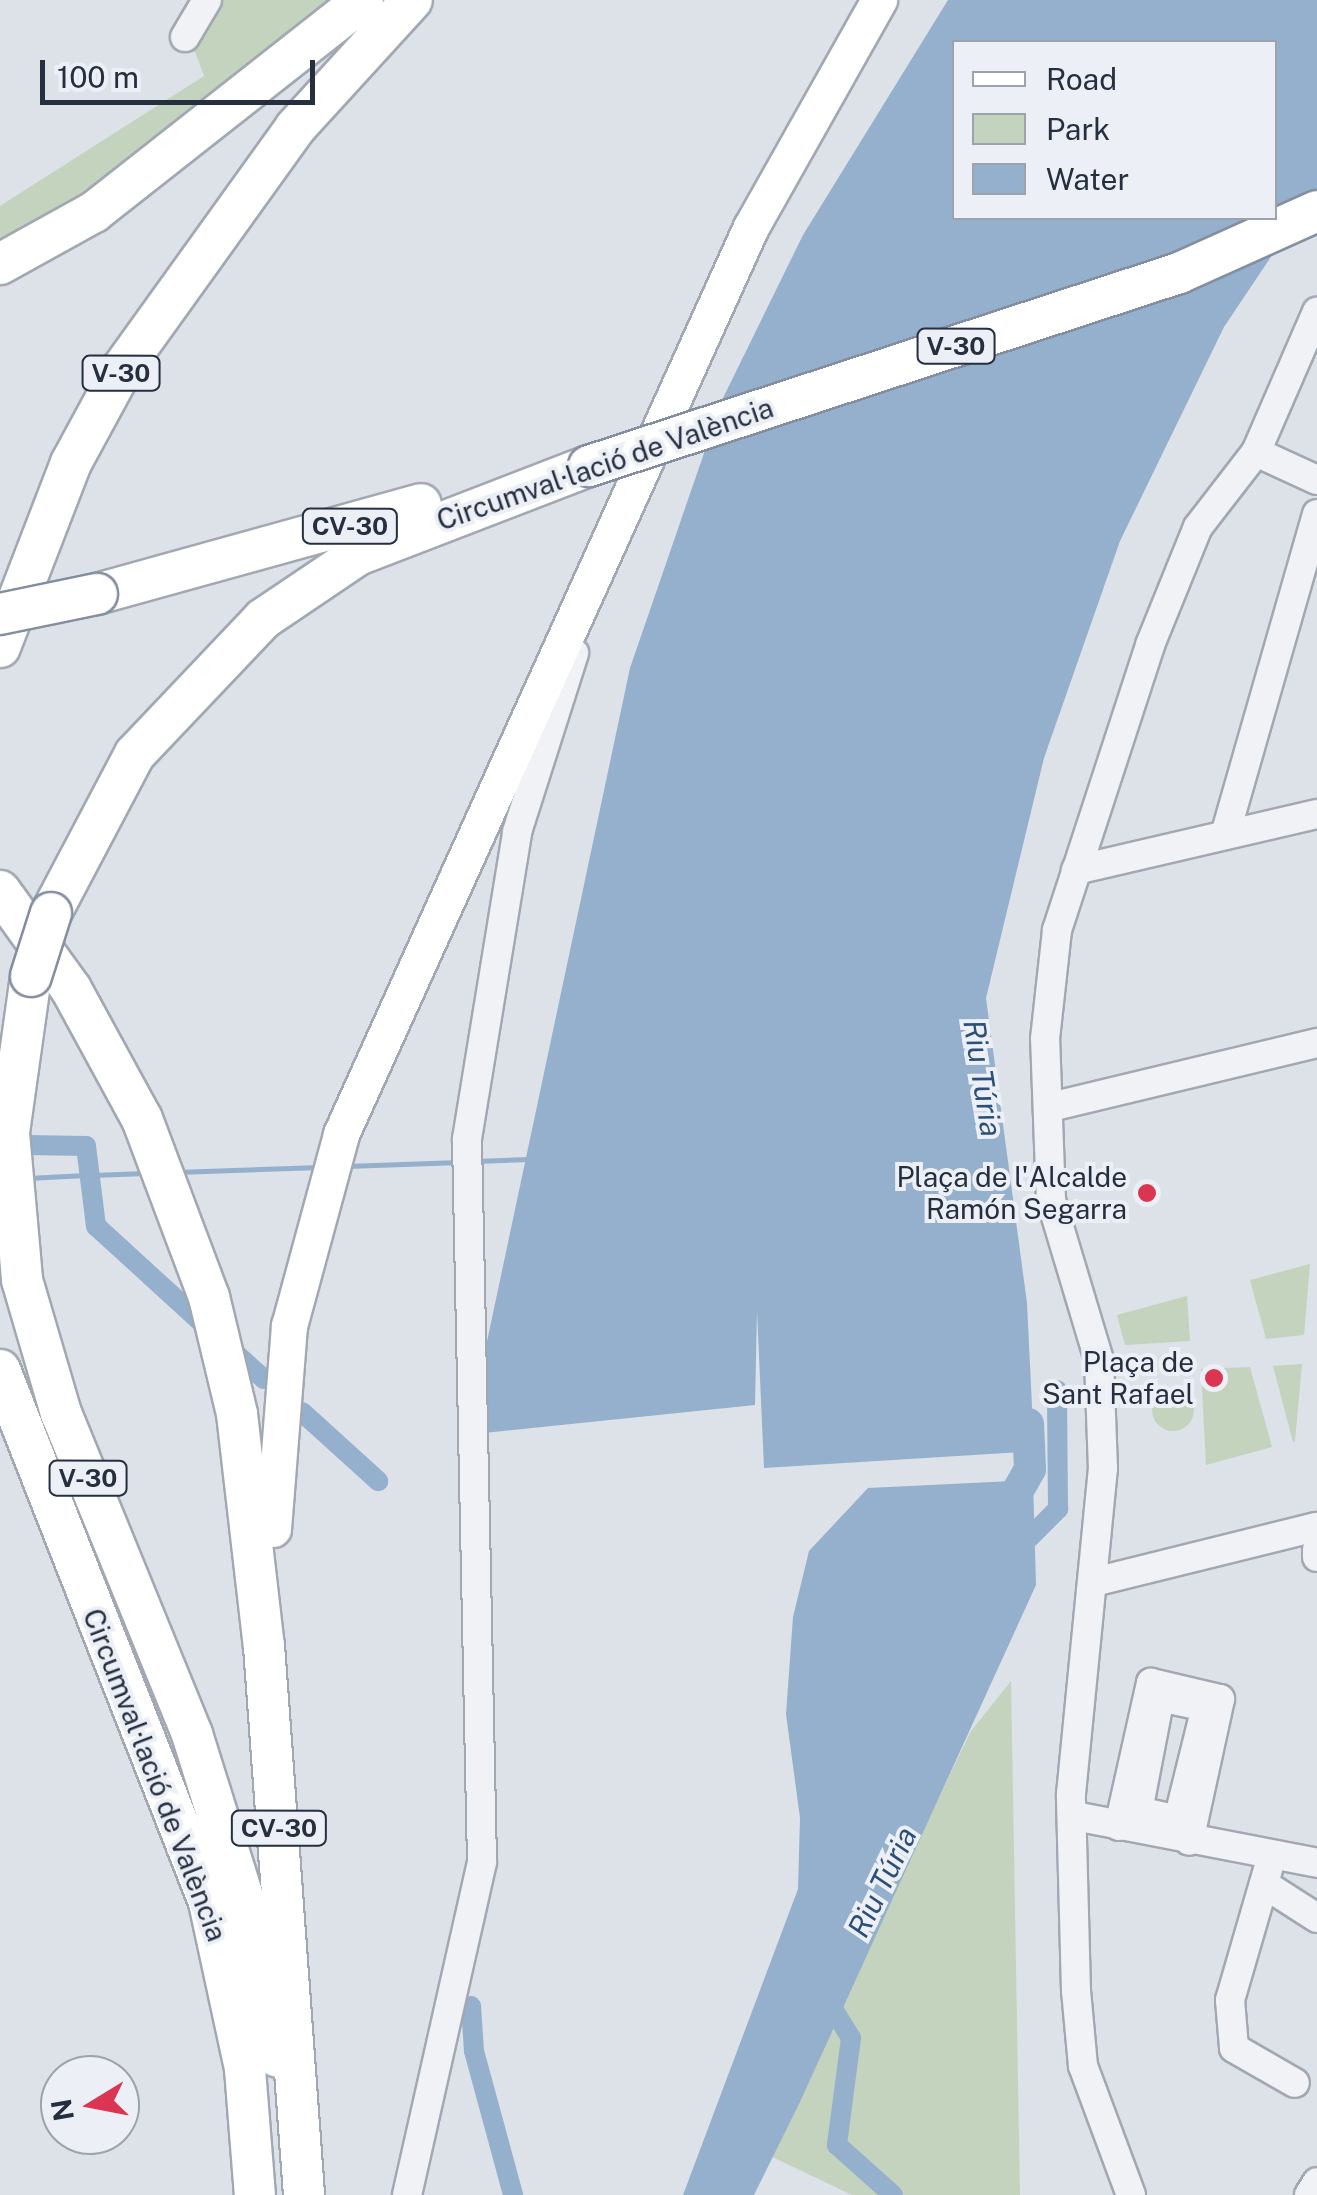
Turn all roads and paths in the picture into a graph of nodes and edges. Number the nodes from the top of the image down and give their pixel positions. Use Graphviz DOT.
graph roads {
  1 [pos="208,0"];
  2 [pos="363,0"];
  3 [pos="412,0"];
  4 [pos="879,0"];
  5 [pos="186,37"];
  6 [pos="1317,194"];
  7 [pos="1317,211"];
  8 [pos="1277,214"];
  9 [pos="1263,220"];
  10 [pos="0,264"];
  11 [pos="1317,312"];
  12 [pos="679,391"];
  13 [pos="1256,452"];
  14 [pos="594,456"];
  15 [pos="1317,480"];
  16 [pos="1317,514"];
  17 [pos="0,614"];
  18 [pos="0,647"];
  19 [pos="1317,814"];
  20 [pos="1225,835"];
  21 [pos="1076,870"];
  22 [pos="0,891"];
  23 [pos="1317,1043"];
  24 [pos="1050,1107"];
  25 [pos="0,1370"];
  26 [pos="0,1437"];
  27 [pos="1317,1527"];
  28 [pos="273,1529"];
  29 [pos="1098,1582"];
  30 [pos="264,1646"];
  31 [pos="114,1667"];
  32 [pos="1074,1816"];
  33 [pos="1119,1826"];
  34 [pos="1184,1831"];
  35 [pos="1317,1863"];
  36 [pos="1268,1871"];
  37 [pos="1317,1918"];
  38 [pos="1295,2083"];
  39 [pos="1317,2182"];
  40 [pos="255,2195"];
  41 [pos="288,2195"];
  42 [pos="304,2195"];
  43 [pos="407,2195"];
  44 [pos="1131,2195"];
  45 [pos="1309,2195"];
  1 -- 5 [label="street"];
  2 -- 10 [label="highway"];
  3 -- 18 [label="highway, V-30"];
  4 -- 12 [label="main road"];
  6 -- 8 [label="highway, CV-30"];
  7 -- 14 [label="highway, Circumval·lació de València / V-30, bridge"];
  9 -- 14 [label="highway, CV-30"];
  11 -- 13 [label="street"];
  12 -- 28 [label="main road"];
  12 -- 43 [label="street"];
  13 -- 15 [label="street"];
  13 -- 21 [label="street"];
  14 -- 17 [label="highway, CV-30, bridge"];
  14 -- 41 [label="highway, Circumval·lació de València / V-30, bridge"];
  16 -- 20 [label="street"];
  19 -- 20 [label="street"];
  20 -- 21 [label="street"];
  21 -- 24 [label="street"];
  22 -- 30 [label="highway"];
  23 -- 24 [label="street"];
  24 -- 29 [label="street"];
  25 -- 31 [label="highway, Circumval·lació de València / V-30"];
  26 -- 31 [label="highway"];
  27 -- 29 [label="street"];
  28 -- 30 [label="highway"];
  29 -- 32 [label="street"];
  30 -- 42 [label="highway, CV-30"];
  31 -- 40 [label="highway, Circumval·lació de València / V-30"];
  32 -- 33 [label="street"];
  32 -- 44 [label="street"];
  33 -- 34 [label="street"];
  33 -- 34 [label="street"];
  34 -- 36 [label="street"];
  35 -- 36 [label="street"];
  36 -- 37 [label="street"];
  36 -- 38 [label="street"];
  39 -- 45 [label="street"];
}
